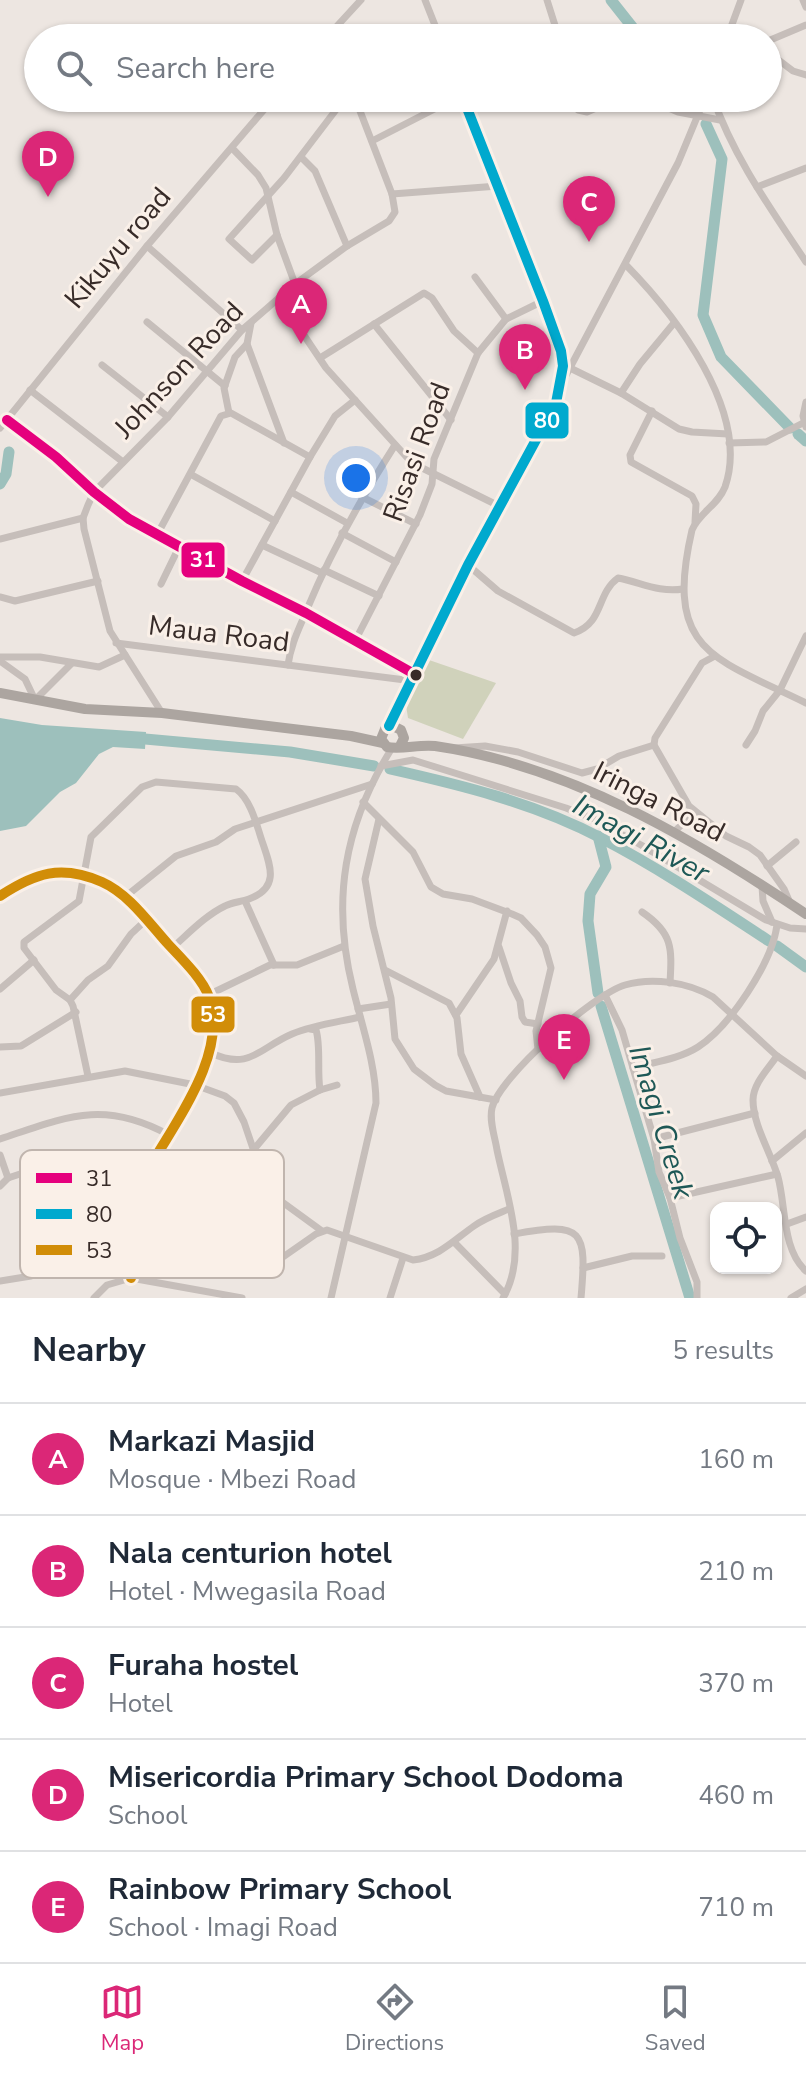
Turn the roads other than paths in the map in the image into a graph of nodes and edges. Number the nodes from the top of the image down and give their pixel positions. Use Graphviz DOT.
graph roads {
  1 [pos="361,0"];
  2 [pos="425,0"];
  3 [pos="547,0"];
  4 [pos="741,0"];
  5 [pos="803,0"];
  6 [pos="806,7"];
  7 [pos="339,24"];
  8 [pos="434,24"];
  9 [pos="555,24"];
  10 [pos="732,24"];
  11 [pos="806,25"];
  12 [pos="782,35"];
  13 [pos="782,64"];
  14 [pos="806,75"];
  15 [pos="262,112"];
  16 [pos="335,112"];
  17 [pos="361,112"];
  18 [pos="429,112"];
  19 [pos="469,112"];
  20 [pos="686,112"];
  21 [pos="700,112"];
  22 [pos="718,112"];
  23 [pos="698,116"];
  24 [pos="720,120"];
  25 [pos="372,141"];
  26 [pos="232,148"];
  27 [pos="301,157"];
  28 [pos="806,168"];
  29 [pos="498,186"];
  30 [pos="757,187"];
  31 [pos="392,194"];
  32 [pos="268,197"];
  33 [pos="277,235"];
  34 [pos="147,246"];
  35 [pos="347,246"];
  36 [pos="806,262"];
  37 [pos="626,265"];
  38 [pos="475,277"];
  39 [pos="295,284"];
  40 [pos="279,298"];
  41 [pos="543,301"];
  42 [pos="506,319"];
  43 [pos="147,322"];
  44 [pos="251,323"];
  45 [pos="674,323"];
  46 [pos="374,324"];
  47 [pos="242,330"];
  48 [pos="247,344"];
  49 [pos="478,353"];
  50 [pos="320,358"];
  51 [pos="102,365"];
  52 [pos="570,368"];
  53 [pos="207,369"];
  54 [pos="561,385"];
  55 [pos="225,386"];
  56 [pos="30,390"];
  57 [pos="621,393"];
  58 [pos="355,400"];
  59 [pos="806,402"];
  60 [pos="652,411"];
  61 [pos="229,413"];
  62 [pos="168,417"];
  63 [pos="7,420"];
  64 [pos="451,420"];
  65 [pos="805,425"];
  66 [pos="0,428"];
  67 [pos="728,434"];
  68 [pos="284,443"];
  69 [pos="729,443"];
  70 [pos="395,445"];
  71 [pos="310,457"];
  72 [pos="123,462"];
  73 [pos="192,475"];
  74 [pos="433,475"];
  75 [pos="94,492"];
  76 [pos="291,492"];
  77 [pos="362,497"];
  78 [pos="501,507"];
  79 [pos="83,518"];
  80 [pos="275,521"];
  81 [pos="695,522"];
  82 [pos="347,523"];
  83 [pos="416,524"];
  84 [pos="342,533"];
  85 [pos="157,535"];
  86 [pos="0,539"];
  87 [pos="262,545"];
  88 [pos="179,547"];
  89 [pos="396,562"];
  90 [pos="468,565"];
  91 [pos="323,571"];
  92 [pos="98,581"];
  93 [pos="242,581"];
  94 [pos="161,584"];
  95 [pos="683,589"];
  96 [pos="379,596"];
  97 [pos="0,597"];
  98 [pos="306,613"];
  99 [pos="806,636"];
  100 [pos="355,641"];
  101 [pos="116,643"];
  102 [pos="125,655"];
  103 [pos="715,656"];
  104 [pos="0,659"];
  105 [pos="72,663"];
  106 [pos="288,665"];
  107 [pos="414,678"];
  108 [pos="780,690"];
  109 [pos="0,693"];
  110 [pos="35,700"];
  111 [pos="806,703"];
  112 [pos="399,709"];
  113 [pos="162,713"];
  114 [pos="387,728"];
  115 [pos="402,732"];
  116 [pos="351,736"];
  117 [pos="390,745"];
  118 [pos="654,745"];
  119 [pos="746,745"];
  120 [pos="433,746"];
  121 [pos="449,749"];
  122 [pos="381,766"];
  123 [pos="372,784"];
  124 [pos="363,802"];
  125 [pos="695,812"];
  126 [pos="379,819"];
  127 [pos="256,823"];
  128 [pos="675,831"];
  129 [pos="796,842"];
  130 [pos="767,866"];
  131 [pos="82,875"];
  132 [pos="762,886"];
  133 [pos="0,896"];
  134 [pos="125,897"];
  135 [pos="245,901"];
  136 [pos="790,903"];
  137 [pos="507,911"];
  138 [pos="642,912"];
  139 [pos="806,914"];
  140 [pos="146,920"];
  141 [pos="775,924"];
  142 [pos="806,929"];
  143 [pos="344,946"];
  144 [pos="499,947"];
  145 [pos="172,948"];
  146 [pos="34,960"];
  147 [pos="274,965"];
  148 [pos="385,970"];
  149 [pos="670,983"];
  150 [pos="0,989"];
  151 [pos="208,995"];
  152 [pos="605,995"];
  153 [pos="70,1000"];
  154 [pos="391,1004"];
  155 [pos="76,1012"];
  156 [pos="359,1013"];
  157 [pos="455,1015"];
  158 [pos="733,1016"];
  159 [pos="538,1024"];
  160 [pos="309,1028"];
  161 [pos="0,1047"];
  162 [pos="538,1049"];
  163 [pos="211,1053"];
  164 [pos="777,1056"];
  165 [pos="633,1068"];
  166 [pos="88,1076"];
  167 [pos="806,1076"];
  168 [pos="195,1085"];
  169 [pos="337,1085"];
  170 [pos="320,1090"];
  171 [pos="0,1093"];
  172 [pos="480,1097"];
  173 [pos="496,1100"];
  174 [pos="755,1113"];
  175 [pos="806,1133"];
  176 [pos="169,1135"];
  177 [pos="0,1139"];
  178 [pos="654,1139"];
  179 [pos="159,1150"];
  180 [pos="252,1150"];
  181 [pos="255,1150"];
  182 [pos="0,1155"];
  183 [pos="772,1161"];
  184 [pos="777,1174"];
  185 [pos="20,1176"];
  186 [pos="8,1178"];
  187 [pos="0,1186"];
  188 [pos="670,1198"];
  189 [pos="284,1203"];
  190 [pos="509,1209"];
  191 [pos="806,1217"];
  192 [pos="787,1224"];
  193 [pos="322,1231"];
  194 [pos="514,1234"];
  195 [pos="346,1237"];
  196 [pos="454,1242"];
  197 [pos="284,1256"];
  198 [pos="662,1256"];
  199 [pos="403,1258"];
  200 [pos="583,1268"];
  201 [pos="806,1271"];
  202 [pos="20,1278"];
  203 [pos="131,1278"];
  204 [pos="0,1281"];
  205 [pos="806,1289"];
  206 [pos="504,1296"];
  207 [pos="94,1298"];
  208 [pos="242,1298"];
  209 [pos="331,1298"];
  210 [pos="390,1298"];
  211 [pos="581,1298"];
  212 [pos="697,1298"];
  213 [pos="791,1298"];
  1 -- 7 [label="street"];
  2 -- 8 [label="street"];
  3 -- 9 [label="street"];
  4 -- 10 [label="street"];
  5 -- 6 [label="street"];
  11 -- 12 [label="street"];
  13 -- 14 [label="street"];
  15 -- 26 [label="street, Kikuyu road"];
  16 -- 27 [label="street"];
  17 -- 25 [label="street"];
  18 -- 25 [label="street"];
  19 -- 29 [label="street"];
  20 -- 23 [label="street"];
  21 -- 23 [label="street"];
  22 -- 24 [label="street"];
  23 -- 24 [label="street"];
  23 -- 37 [label="street"];
  24 -- 30 [label="street"];
  25 -- 31 [label="street"];
  26 -- 32 [label="street"];
  26 -- 34 [label="street, Kikuyu road"];
  27 -- 32 [label="street"];
  27 -- 35 [label="street"];
  28 -- 30 [label="street"];
  29 -- 31 [label="street"];
  29 -- 41 [label="street"];
  30 -- 36 [label="street"];
  31 -- 35 [label="street, Johnson Road"];
  32 -- 33 [label="street"];
  32 -- 33 [label="street"];
  33 -- 39 [label="street"];
  34 -- 47 [label="street"];
  34 -- 56 [label="street, Kikuyu road"];
  35 -- 39 [label="street, Johnson Road"];
  37 -- 45 [label="street"];
  37 -- 52 [label="street"];
  38 -- 42 [label="street"];
  39 -- 40 [label="street, Johnson Road"];
  40 -- 44 [label="street, Johnson Road"];
  40 -- 50 [label="street"];
  41 -- 42 [label="street, Risasi Road"];
  41 -- 54 [label="street"];
  42 -- 49 [label="street, Risasi Road"];
  43 -- 53 [label="street"];
  44 -- 47 [label="street, Johnson Road"];
  44 -- 48 [label="street"];
  45 -- 57 [label="street"];
  45 -- 67 [label="street"];
  46 -- 49 [label="street"];
  46 -- 50 [label="street"];
  46 -- 64 [label="street"];
  47 -- 53 [label="street, Johnson Road"];
  48 -- 55 [label="street"];
  48 -- 68 [label="street"];
  49 -- 64 [label="street, Risasi Road"];
  50 -- 58 [label="street"];
  51 -- 62 [label="street"];
  52 -- 54 [label="street"];
  52 -- 57 [label="street"];
  53 -- 55 [label="street"];
  53 -- 62 [label="street, Johnson Road"];
  54 -- 78 [label="street"];
  55 -- 61 [label="street"];
  56 -- 63 [label="street, Kikuyu road"];
  56 -- 72 [label="street"];
  57 -- 60 [label="street"];
  58 -- 70 [label="street"];
  58 -- 71 [label="street"];
  59 -- 65 [label="street"];
  60 -- 67 [label="street"];
  60 -- 81 [label="street"];
  61 -- 68 [label="street"];
  61 -- 73 [label="street"];
  62 -- 72 [label="street, Johnson Road"];
  63 -- 66 [label="street, Kikuyu road"];
  63 -- 75 [label="street"];
  64 -- 74 [label="street, Risasi Road"];
  65 -- 69 [label="street"];
  67 -- 69 [label="street"];
  68 -- 71 [label="street"];
  69 -- 81 [label="street"];
  70 -- 74 [label="street"];
  70 -- 77 [label="street, Maua Road"];
  71 -- 76 [label="street"];
  72 -- 75 [label="street, Johnson Road"];
  73 -- 80 [label="street"];
  73 -- 85 [label="street"];
  74 -- 78 [label="street"];
  74 -- 83 [label="street, Risasi Road"];
  75 -- 79 [label="street"];
  75 -- 85 [label="street"];
  76 -- 80 [label="street"];
  76 -- 82 [label="street"];
  77 -- 82 [label="street, Maua Road"];
  77 -- 83 [label="street"];
  78 -- 90 [label="street"];
  79 -- 86 [label="street"];
  79 -- 92 [label="street"];
  80 -- 87 [label="street"];
  81 -- 95 [label="street"];
  82 -- 84 [label="street, Maua Road"];
  83 -- 89 [label="street, Risasi Road"];
  84 -- 89 [label="street"];
  84 -- 91 [label="street, Maua Road"];
  85 -- 88 [label="street"];
  87 -- 91 [label="street"];
  87 -- 93 [label="street"];
  88 -- 93 [label="street"];
  88 -- 94 [label="street"];
  89 -- 96 [label="street, Risasi Road"];
  90 -- 95 [label="street"];
  90 -- 107 [label="street"];
  91 -- 96 [label="street"];
  91 -- 98 [label="street, Maua Road"];
  92 -- 97 [label="street"];
  92 -- 101 [label="street"];
  93 -- 98 [label="street"];
  95 -- 103 [label="street"];
  96 -- 100 [label="street, Risasi Road"];
  98 -- 100 [label="street"];
  98 -- 106 [label="street, Maua Road"];
  99 -- 108 [label="street"];
  100 -- 107 [label="street"];
  101 -- 102 [label="street"];
  101 -- 106 [label="street, Maua Road"];
  102 -- 105 [label="street"];
  102 -- 113 [label="street"];
  103 -- 108 [label="street"];
  103 -- 118 [label="street"];
  104 -- 105 [label="street"];
  104 -- 110 [label="street"];
  105 -- 110 [label="street"];
  106 -- 107 [label="street, Maua Road"];
  107 -- 112 [label="street"];
  108 -- 111 [label="street"];
  108 -- 119 [label="street"];
  109 -- 110 [label="highway"];
  110 -- 113 [label="highway"];
  112 -- 114 [label="street"];
  112 -- 115 [label="street"];
  113 -- 116 [label="highway"];
  114 -- 115 [label="highway"];
  114 -- 116 [label="highway"];
  114 -- 117 [label="highway"];
  115 -- 117 [label="highway"];
  115 -- 120 [label="highway"];
  116 -- 117 [label="highway"];
  117 -- 120 [label="highway"];
  117 -- 122 [label="street"];
  118 -- 121 [label="street"];
  118 -- 125 [label="street"];
  120 -- 121 [label="highway, Iringa Road"];
  121 -- 128 [label="highway, Iringa Road"];
  122 -- 123 [label="street"];
  122 -- 141 [label="street"];
  123 -- 124 [label="street"];
  123 -- 127 [label="street"];
  124 -- 126 [label="street"];
  124 -- 143 [label="street"];
  125 -- 128 [label="street"];
  125 -- 130 [label="street"];
  126 -- 137 [label="street"];
  126 -- 148 [label="street"];
  127 -- 131 [label="street"];
  127 -- 134 [label="street"];
  127 -- 135 [label="street"];
  128 -- 132 [label="highway, Iringa Road"];
  129 -- 130 [label="street"];
  130 -- 136 [label="street"];
  131 -- 133 [label="street"];
  131 -- 134 [label="street"];
  131 -- 146 [label="street"];
  132 -- 136 [label="highway, Iringa Road"];
  132 -- 141 [label="street"];
  134 -- 140 [label="street"];
  135 -- 145 [label="street"];
  135 -- 147 [label="street"];
  136 -- 139 [label="highway, Iringa Road"];
  137 -- 144 [label="street"];
  137 -- 159 [label="street"];
  138 -- 149 [label="street"];
  140 -- 145 [label="street"];
  140 -- 153 [label="street"];
  141 -- 142 [label="street"];
  141 -- 158 [label="street"];
  143 -- 147 [label="street"];
  143 -- 156 [label="street"];
  144 -- 157 [label="street"];
  144 -- 159 [label="street"];
  145 -- 151 [label="street"];
  146 -- 150 [label="street"];
  146 -- 153 [label="street"];
  147 -- 151 [label="street"];
  148 -- 154 [label="street"];
  148 -- 157 [label="street"];
  149 -- 152 [label="street"];
  149 -- 158 [label="street"];
  151 -- 163 [label="street"];
  152 -- 162 [label="street"];
  152 -- 165 [label="street"];
  153 -- 155 [label="street"];
  154 -- 156 [label="street"];
  154 -- 172 [label="street"];
  155 -- 161 [label="street"];
  155 -- 166 [label="street"];
  156 -- 160 [label="street"];
  156 -- 195 [label="street"];
  157 -- 172 [label="street"];
  158 -- 164 [label="street"];
  158 -- 165 [label="street"];
  159 -- 162 [label="street"];
  160 -- 163 [label="street"];
  160 -- 170 [label="street"];
  162 -- 173 [label="street"];
  163 -- 168 [label="street"];
  164 -- 167 [label="street"];
  164 -- 174 [label="street"];
  165 -- 178 [label="street"];
  166 -- 168 [label="street"];
  166 -- 171 [label="street"];
  168 -- 176 [label="street"];
  168 -- 180 [label="street"];
  169 -- 170 [label="street"];
  170 -- 181 [label="street"];
  172 -- 173 [label="street"];
  173 -- 190 [label="street"];
  174 -- 178 [label="street"];
  174 -- 183 [label="street"];
  175 -- 183 [label="street"];
  176 -- 177 [label="street"];
  176 -- 179 [label="street"];
  178 -- 188 [label="street"];
  182 -- 186 [label="street"];
  183 -- 184 [label="street"];
  184 -- 188 [label="street"];
  184 -- 192 [label="street"];
  185 -- 186 [label="street"];
  186 -- 187 [label="street"];
  188 -- 212 [label="street"];
  189 -- 193 [label="street"];
  190 -- 194 [label="street"];
  190 -- 196 [label="street"];
  191 -- 192 [label="street"];
  192 -- 201 [label="street"];
  193 -- 195 [label="street"];
  193 -- 197 [label="street"];
  194 -- 200 [label="street"];
  194 -- 206 [label="street"];
  195 -- 199 [label="street"];
  195 -- 209 [label="street"];
  196 -- 199 [label="street"];
  196 -- 206 [label="street"];
  198 -- 200 [label="street"];
  199 -- 210 [label="street"];
  200 -- 211 [label="street"];
  202 -- 204 [label="street"];
  203 -- 207 [label="street"];
  203 -- 208 [label="street"];
  205 -- 213 [label="street"];
}
